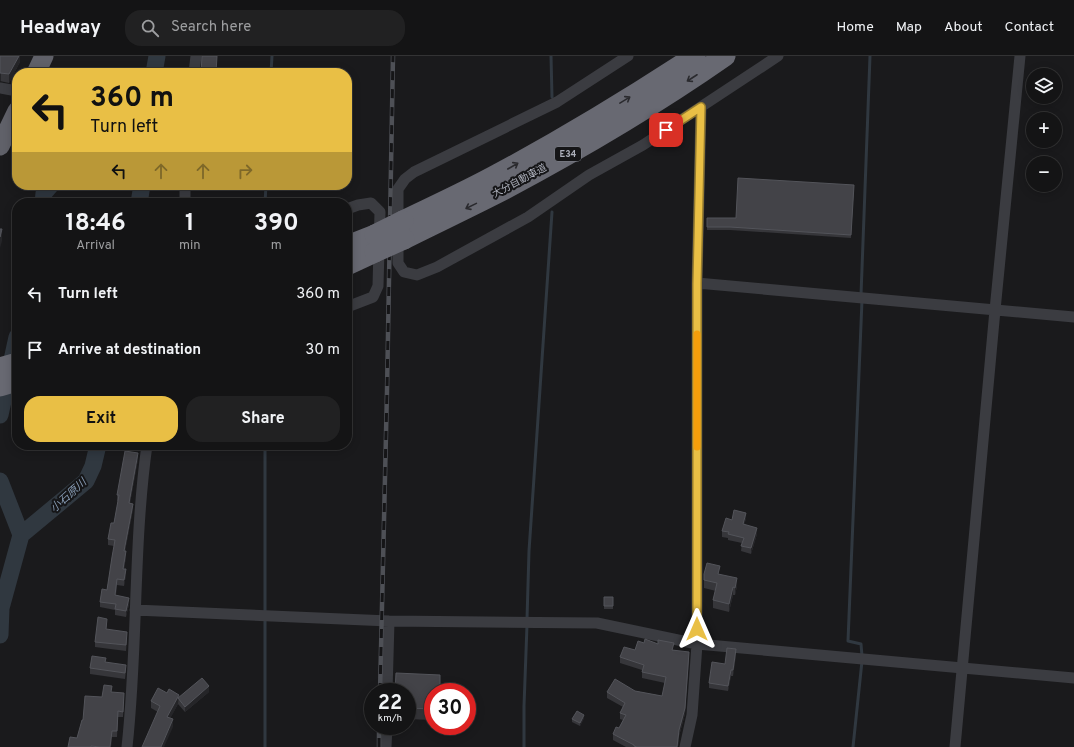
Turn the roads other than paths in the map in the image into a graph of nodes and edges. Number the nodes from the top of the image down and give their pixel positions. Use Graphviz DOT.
graph roads {
  1 [pos="44,56"];
  2 [pos="196,56"];
  3 [pos="628,56"];
  4 [pos="695,56"];
  5 [pos="725,56"];
  6 [pos="778,56"];
  7 [pos="1020,56"];
  8 [pos="766,59"];
  9 [pos="38,68"];
  10 [pos="195,68"];
  11 [pos="0,88"];
  12 [pos="12,91"];
  13 [pos="701,107"];
  14 [pos="12,121"];
  15 [pos="0,146"];
  16 [pos="352,207"];
  17 [pos="404,230"];
  18 [pos="375,243"];
  19 [pos="352,245"];
  20 [pos="352,261"];
  21 [pos="697,284"];
  22 [pos="352,305"];
  23 [pos="995,310"];
  24 [pos="1074,317"];
  25 [pos="12,365"];
  26 [pos="0,368"];
  27 [pos="12,382"];
  28 [pos="0,386"];
  29 [pos="146,450"];
  30 [pos="136,610"];
  31 [pos="389,621"];
  32 [pos="697,644"];
  33 [pos="963,668"];
  34 [pos="1074,678"];
  35 [pos="387,683"];
  36 [pos="387,735"];
  37 [pos="127,747"];
  38 [pos="386,747"];
  39 [pos="685,747"];
  40 [pos="955,747"];
  1 -- 9 [label="highway"];
  2 -- 10 [label="street"];
  3 -- 13 [label="street"];
  17 -- 4 [label="highway, 大分自動車道 / E34, one-way"];
  5 -- 17 [label="highway, 大分自動車道 / E34, one-way"];
  6 -- 8 [label="street"];
  7 -- 23 [label="street"];
  8 -- 13 [label="street"];
  11 -- 12 [label="street"];
  13 -- 21 [label="street"];
  14 -- 15 [label="highway"];
  16 -- 22 [label="street"];
  17 -- 18 [label="highway, 大分自動車道 / E34, bridge"];
  18 -- 19 [label="highway, 大分自動車道 / E34"];
  18 -- 20 [label="highway, 大分自動車道 / E34"];
  21 -- 23 [label="street"];
  21 -- 32 [label="street"];
  23 -- 24 [label="street"];
  23 -- 33 [label="street"];
  25 -- 26 [label="highway"];
  27 -- 28 [label="highway"];
  29 -- 30 [label="street"];
  30 -- 31 [label="street"];
  30 -- 37 [label="street"];
  31 -- 32 [label="street"];
  31 -- 35 [label="street"];
  32 -- 33 [label="street"];
  32 -- 39 [label="street"];
  33 -- 34 [label="street"];
  33 -- 40 [label="street"];
  36 -- 38 [label="street"];
}
